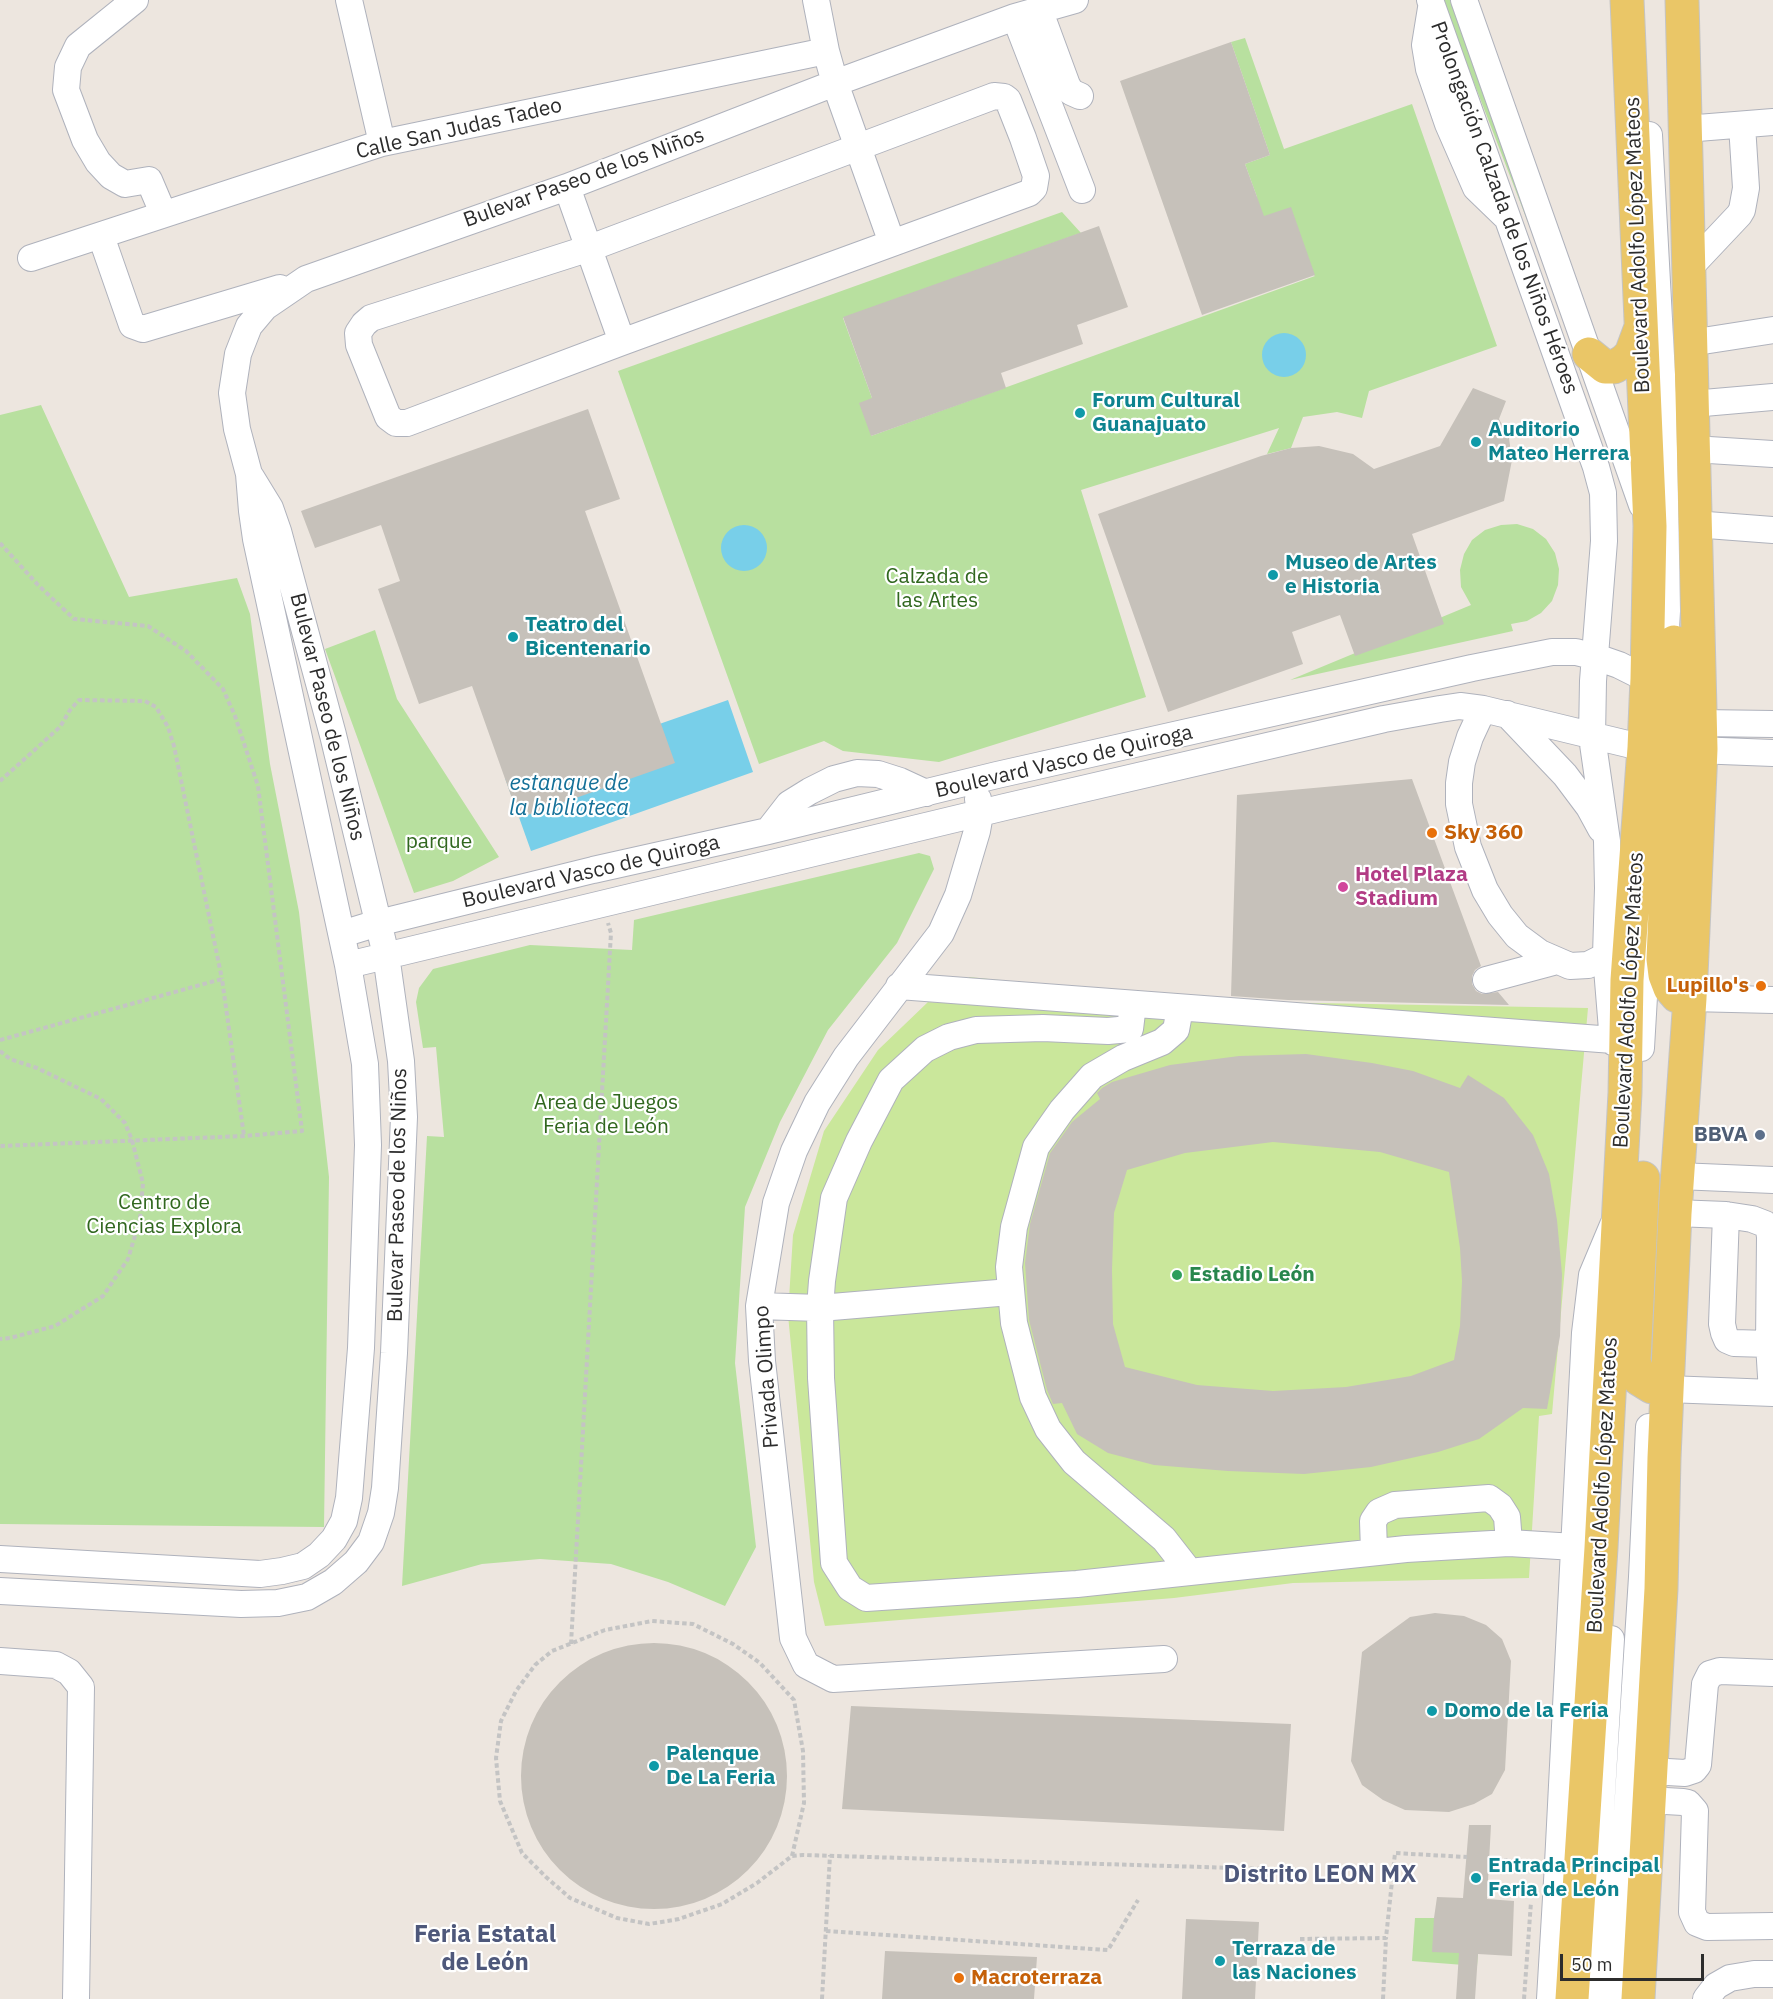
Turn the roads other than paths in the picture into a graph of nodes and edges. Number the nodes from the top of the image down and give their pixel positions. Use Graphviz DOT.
graph roads {
  1 [pos="135,0"];
  2 [pos="349,0"];
  3 [pos="816,0"];
  4 [pos="1075,0"];
  5 [pos="1464,0"];
  6 [pos="1627,0"];
  7 [pos="1642,0"];
  8 [pos="1670,0"];
  9 [pos="1682,0"];
  10 [pos="1431,2"];
  11 [pos="1040,9"];
  12 [pos="1015,17"];
  13 [pos="826,51"];
  14 [pos="835,83"];
  15 [pos="1080,96"];
  16 [pos="1773,122"];
  17 [pos="1742,125"];
  18 [pos="1685,129"];
  19 [pos="382,143"];
  20 [pos="858,148"];
  21 [pos="125,184"];
  22 [pos="567,187"];
  23 [pos="1082,190"];
  24 [pos="163,213"];
  25 [pos="139,223"];
  26 [pos="101,236"];
  27 [pos="892,243"];
  28 [pos="590,248"];
  29 [pos="30,258"];
  30 [pos="1689,268"];
  31 [pos="306,279"];
  32 [pos="1642,326"];
  33 [pos="1773,330"];
  34 [pos="622,342"];
  35 [pos="1690,343"];
  36 [pos="1589,354"];
  37 [pos="1773,397"];
  38 [pos="1692,404"];
  39 [pos="1693,449"];
  40 [pos="1773,454"];
  41 [pos="249,474"];
  42 [pos="1695,524"];
  43 [pos="1650,526"];
  44 [pos="1773,530"];
  45 [pos="1670,626"];
  46 [pos="1596,657"];
  47 [pos="1495,711"];
  48 [pos="1675,722"];
  49 [pos="1773,724"];
  50 [pos="1592,736"];
  51 [pos="1773,753"];
  52 [pos="975,781"];
  53 [pos="926,793"];
  54 [pos="980,814"];
  55 [pos="768,831"];
  56 [pos="1607,841"];
  57 [pos="378,923"];
  58 [pos="342,934"];
  59 [pos="386,956"];
  60 [pos="1557,961"];
  61 [pos="348,965"];
  62 [pos="1616,968"];
  63 [pos="1486,980"];
  64 [pos="900,986"];
  65 [pos="1683,997"];
  66 [pos="1773,1000"];
  67 [pos="1180,1008"];
  68 [pos="1132,1017"];
  69 [pos="1627,1040"];
  70 [pos="1123,1058"];
  71 [pos="1625,1093"];
  72 [pos="1678,1176"];
  73 [pos="1773,1180"];
  74 [pos="1675,1213"];
  75 [pos="1618,1215"];
  76 [pos="1726,1215"];
  77 [pos="1010,1292"];
  78 [pos="759,1306"];
  79 [pos="820,1308"];
  80 [pos="1769,1344"];
  81 [pos="1659,1388"];
  82 [pos="1772,1393"];
  83 [pos="1509,1543"];
  84 [pos="1575,1547"];
  85 [pos="1374,1551"];
  86 [pos="0,1558"];
  87 [pos="1189,1571"];
  88 [pos="0,1591"];
  89 [pos="1164,1659"];
  90 [pos="0,1661"];
  91 [pos="1773,1673"];
  92 [pos="1649,1786"];
  93 [pos="1773,1926"];
  94 [pos="1773,1974"];
  95 [pos="76,1999"];
  96 [pos="1550,1999"];
  97 [pos="1572,1999"];
  98 [pos="1590,1999"];
  99 [pos="1615,1999"];
  100 [pos="1638,1999"];
  101 [pos="1706,1999"];
  1 -- 21 [label="street"];
  2 -- 19 [label="street"];
  3 -- 13 [label="street"];
  4 -- 11 [label="street, Bulevar Paseo de los Niños"];
  5 -- 36 [label="street, Prolongación Calzada de los Niños Héroes"];
  6 -- 32 [label="main road, Boulevard Adolfo López Mateos"];
  7 -- 45 [label="street"];
  8 -- 48 [label="street"];
  9 -- 18 [label="main road, Boulevard Adolfo López Mateos"];
  10 -- 46 [label="street, Prolongación Calzada de los Niños Héroes"];
  11 -- 12 [label="street, Bulevar Paseo de los Niños"];
  11 -- 15 [label="street"];
  12 -- 14 [label="street, Bulevar Paseo de los Niños"];
  12 -- 23 [label="street"];
  13 -- 14 [label="street"];
  13 -- 19 [label="street, Calle San Judas Tadeo"];
  14 -- 20 [label="street"];
  14 -- 22 [label="street, Bulevar Paseo de los Niños"];
  16 -- 17 [label="street"];
  17 -- 18 [label="street"];
  17 -- 30 [label="street"];
  18 -- 30 [label="main road, Boulevard Adolfo López Mateos"];
  19 -- 24 [label="street, Calle San Judas Tadeo"];
  20 -- 27 [label="street"];
  20 -- 27 [label="street"];
  20 -- 28 [label="street"];
  21 -- 24 [label="street"];
  21 -- 25 [label="street"];
  22 -- 28 [label="street"];
  22 -- 31 [label="street, Bulevar Paseo de los Niños"];
  24 -- 25 [label="street, Calle San Judas Tadeo"];
  25 -- 26 [label="street, Calle San Judas Tadeo"];
  26 -- 29 [label="street, Calle San Judas Tadeo"];
  26 -- 31 [label="street"];
  27 -- 34 [label="street"];
  28 -- 34 [label="street"];
  28 -- 34 [label="street"];
  30 -- 35 [label="main road, Boulevard Adolfo López Mateos"];
  31 -- 41 [label="street, Bulevar Paseo de los Niños"];
  32 -- 36 [label="main road"];
  32 -- 43 [label="main road, Boulevard Adolfo López Mateos"];
  33 -- 35 [label="street"];
  35 -- 38 [label="main road, Boulevard Adolfo López Mateos"];
  36 -- 43 [label="street, Prolongación Calzada de los Niños Héroes"];
  37 -- 38 [label="street"];
  38 -- 39 [label="main road, Boulevard Adolfo López Mateos"];
  39 -- 40 [label="street"];
  39 -- 42 [label="main road, Boulevard Adolfo López Mateos"];
  41 -- 57 [label="street, Bulevar Paseo de los Niños"];
  41 -- 58 [label="street, Bulevar Paseo de los Niños"];
  42 -- 44 [label="street"];
  42 -- 48 [label="main road, Boulevard Adolfo López Mateos"];
  43 -- 45 [label="street, Prolongación Calzada de los Niños Héroes"];
  43 -- 48 [label="main road, Boulevard Adolfo López Mateos"];
  45 -- 48 [label="main road"];
  46 -- 48 [label="street, Boulevard Vasco de Quiroga"];
  46 -- 50 [label="street, Prolongación Calzada de los Niños Héroes"];
  46 -- 52 [label="street, Boulevard Vasco de Quiroga"];
  47 -- 50 [label="street, Boulevard Vasco de Quiroga"];
  47 -- 54 [label="street, Boulevard Vasco de Quiroga"];
  47 -- 56 [label="street"];
  47 -- 60 [label="street"];
  48 -- 49 [label="street, Boulevard Vasco de Quiroga"];
  48 -- 50 [label="street, Boulevard Vasco de Quiroga"];
  48 -- 51 [label="street, Boulevard Vasco de Quiroga"];
  48 -- 62 [label="main road, Boulevard Adolfo López Mateos"];
  48 -- 65 [label="main road, Boulevard Adolfo López Mateos"];
  48 -- 69 [label="street"];
  50 -- 56 [label="street, Prolongación Calzada de los Niños Héroes"];
  52 -- 53 [label="street, Boulevard Vasco de Quiroga"];
  52 -- 54 [label="street, Privada Olimpo"];
  53 -- 55 [label="street, Boulevard Vasco de Quiroga"];
  53 -- 55 [label="street"];
  54 -- 59 [label="street, Boulevard Vasco de Quiroga"];
  54 -- 64 [label="street, Privada Olimpo"];
  55 -- 57 [label="street, Boulevard Vasco de Quiroga"];
  56 -- 62 [label="street, Prolongación Calzada de los Niños Héroes"];
  57 -- 58 [label="street, Boulevard Vasco de Quiroga"];
  57 -- 59 [label="street, Bulevar Paseo de los Niños"];
  58 -- 61 [label="street, Bulevar Paseo de los Niños"];
  59 -- 61 [label="street, Boulevard Vasco de Quiroga"];
  59 -- 88 [label="street, Bulevar Paseo de los Niños"];
  60 -- 62 [label="street"];
  60 -- 63 [label="street"];
  61 -- 86 [label="street, Bulevar Paseo de los Niños"];
  62 -- 69 [label="main road"];
  62 -- 71 [label="main road, Boulevard Adolfo López Mateos"];
  64 -- 68 [label="street"];
  64 -- 78 [label="street, Privada Olimpo"];
  65 -- 66 [label="street"];
  65 -- 72 [label="main road, Boulevard Adolfo López Mateos"];
  65 -- 81 [label="street"];
  67 -- 68 [label="street"];
  67 -- 69 [label="street"];
  67 -- 70 [label="street"];
  68 -- 70 [label="street"];
  68 -- 79 [label="street"];
  69 -- 71 [label="street"];
  69 -- 81 [label="main road"];
  69 -- 98 [label="street"];
  70 -- 77 [label="street"];
  71 -- 75 [label="main road, Boulevard Adolfo López Mateos"];
  72 -- 73 [label="street"];
  72 -- 74 [label="main road, Boulevard Adolfo López Mateos"];
  74 -- 76 [label="street"];
  74 -- 81 [label="main road, Boulevard Adolfo López Mateos"];
  75 -- 84 [label="street"];
  75 -- 97 [label="main road, Boulevard Adolfo López Mateos"];
  76 -- 80 [label="street"];
  76 -- 80 [label="street"];
  77 -- 79 [label="street"];
  77 -- 87 [label="street"];
  78 -- 79 [label="street"];
  78 -- 89 [label="street, Privada Olimpo"];
  79 -- 87 [label="street"];
  80 -- 82 [label="street"];
  81 -- 82 [label="street"];
  81 -- 92 [label="main road, Boulevard Adolfo López Mateos"];
  81 -- 99 [label="street"];
  83 -- 84 [label="street"];
  83 -- 85 [label="street"];
  83 -- 85 [label="street"];
  84 -- 96 [label="street"];
  85 -- 87 [label="street"];
  90 -- 95 [label="street"];
  91 -- 92 [label="street"];
  92 -- 93 [label="street"];
  92 -- 100 [label="main road, Boulevard Adolfo López Mateos"];
  94 -- 101 [label="street"];
}
